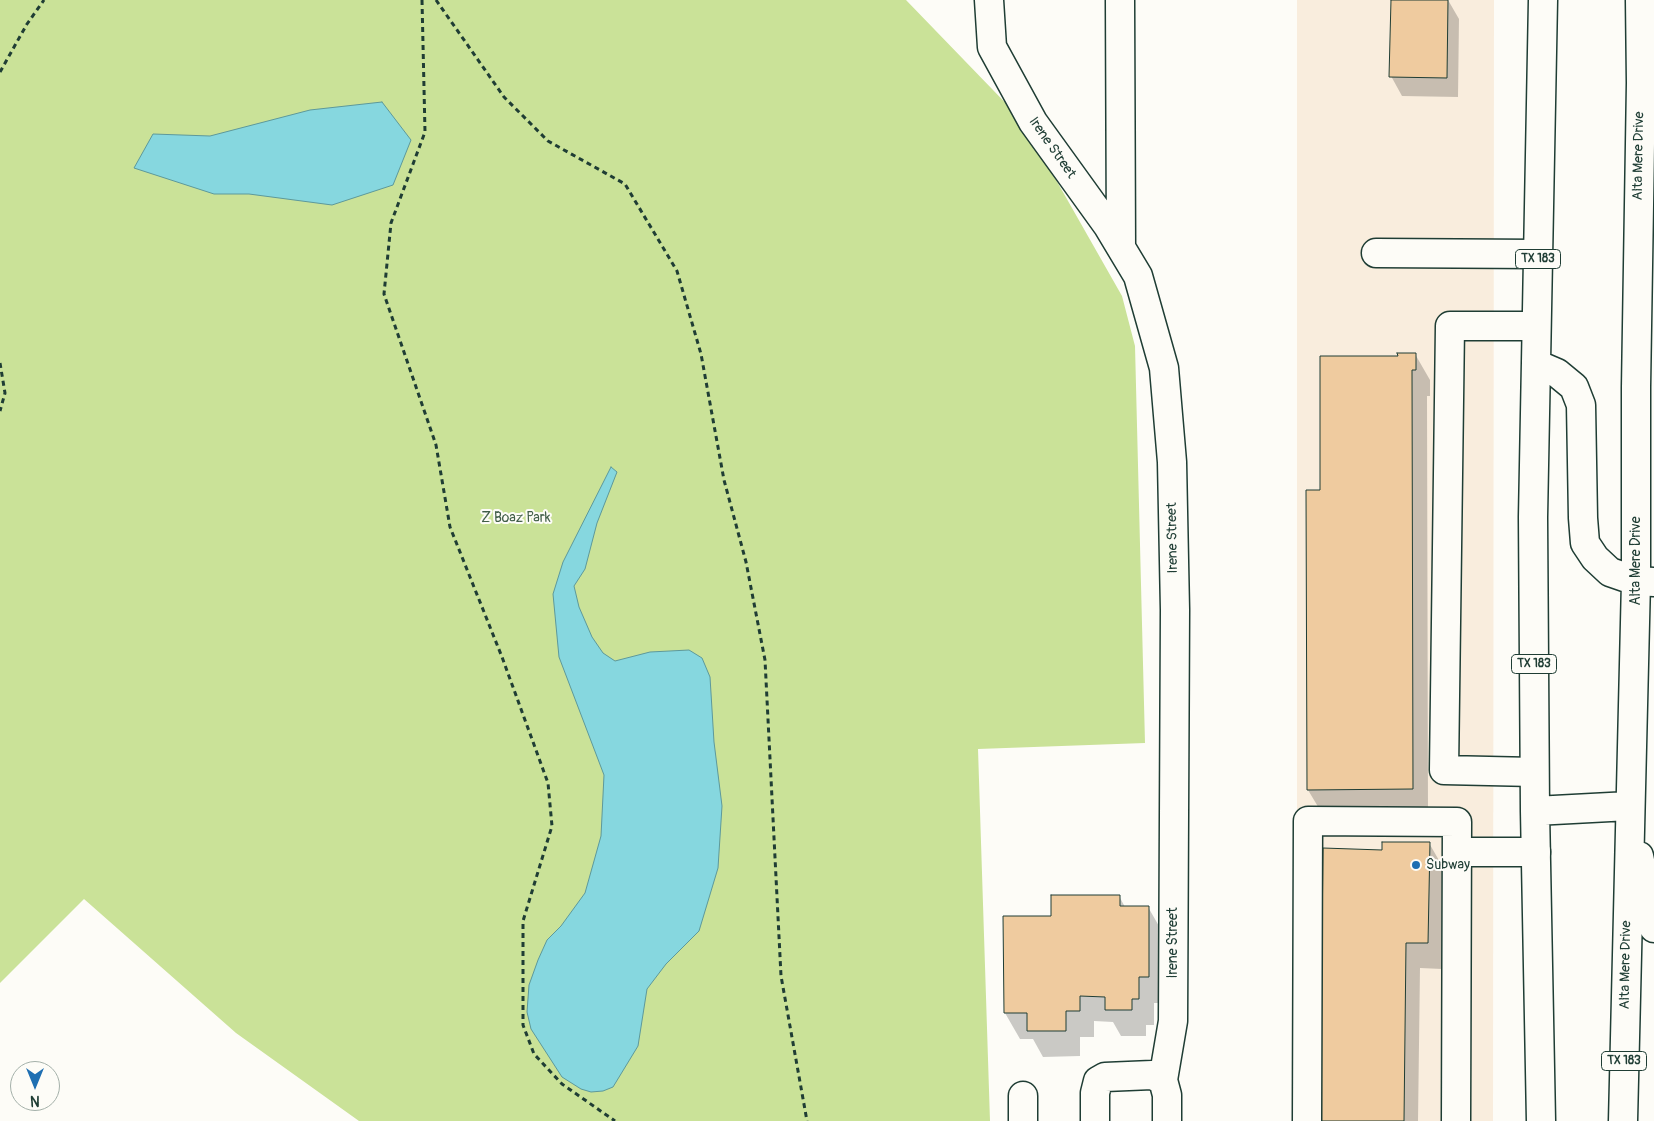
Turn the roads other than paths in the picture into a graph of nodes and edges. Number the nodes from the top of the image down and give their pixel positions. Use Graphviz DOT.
graph roads {
  1 [pos="989,0"];
  2 [pos="1120,0"];
  3 [pos="1543,0"];
  4 [pos="1640,0"];
  5 [pos="1646,181"];
  6 [pos="1121,247"];
  7 [pos="1376,253"];
  8 [pos="1538,254"];
  9 [pos="1536,326"];
  10 [pos="1536,364"];
  11 [pos="1645,387"];
  12 [pos="1645,582"];
  13 [pos="1534,772"];
  14 [pos="1629,806"];
  15 [pos="1535,811"];
  16 [pos="1457,852"];
  17 [pos="1536,852"];
  18 [pos="1654,928"];
  19 [pos="1163,1080"];
  20 [pos="1095,1121"];
  21 [pos="1167,1121"];
  22 [pos="1307,1121"];
  23 [pos="1456,1121"];
  24 [pos="1541,1121"];
  25 [pos="1623,1121"];
  1 -- 6 [label="main road, Irene Street"];
  2 -- 6 [label="main road"];
  3 -- 8 [label="main road, TX 183"];
  4 -- 5 [label="main road, Alta Mere Drive / TX 183"];
  5 -- 11 [label="main road, Alta Mere Drive / TX 183"];
  6 -- 19 [label="main road, Irene Street"];
  7 -- 8 [label="main road"];
  8 -- 9 [label="main road, TX 183"];
  9 -- 10 [label="main road, TX 183"];
  9 -- 13 [label="main road"];
  10 -- 12 [label="main road"];
  10 -- 13 [label="main road, TX 183"];
  11 -- 12 [label="main road, Alta Mere Drive / TX 183"];
  12 -- 14 [label="main road, Alta Mere Drive / TX 183"];
  13 -- 15 [label="main road, TX 183"];
  14 -- 15 [label="main road"];
  14 -- 18 [label="main road"];
  14 -- 25 [label="main road, Alta Mere Drive / TX 183"];
  15 -- 17 [label="main road, TX 183"];
  16 -- 17 [label="main road"];
  16 -- 22 [label="main road"];
  16 -- 23 [label="main road"];
  17 -- 24 [label="main road, TX 183"];
  19 -- 20 [label="main road"];
  19 -- 21 [label="main road, Irene Street"];
}
